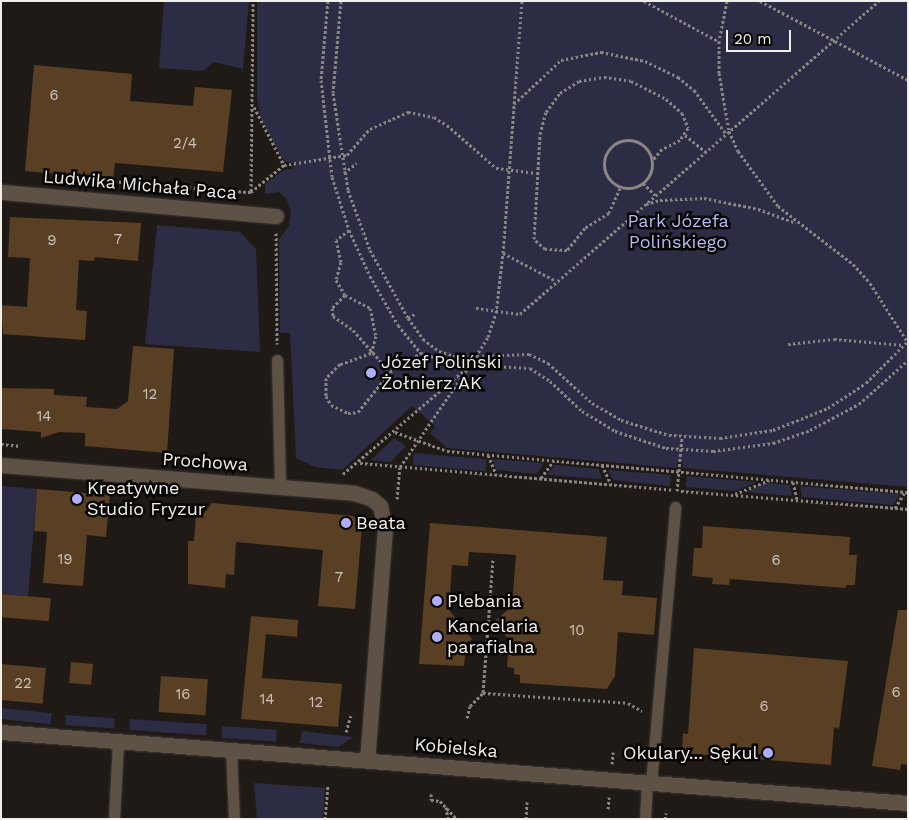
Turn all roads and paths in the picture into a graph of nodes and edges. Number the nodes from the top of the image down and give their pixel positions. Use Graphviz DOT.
graph roads {
  1 [pos="253,1"];
  2 [pos="328,1"];
  3 [pos="340,1"];
  4 [pos="522,1"];
  5 [pos="644,1"];
  6 [pos="726,1"];
  7 [pos="760,1"];
  8 [pos="879,1"];
  9 [pos="718,41"];
  10 [pos="834,41"];
  11 [pos="908,80"];
  12 [pos="253,104"];
  13 [pos="514,105"];
  14 [pos="728,133"];
  15 [pos="685,135"];
  16 [pos="706,152"];
  17 [pos="340,157"];
  18 [pos="327,160"];
  19 [pos="652,160"];
  20 [pos="357,163"];
  21 [pos="284,165"];
  22 [pos="509,170"];
  23 [pos="344,173"];
  24 [pos="536,173"];
  25 [pos="49,176"];
  26 [pos="644,183"];
  27 [pos="620,188"];
  28 [pos="1,192"];
  29 [pos="251,192"];
  30 [pos="655,195"];
  31 [pos="644,206"];
  32 [pos="276,216"];
  33 [pos="799,225"];
  34 [pos="349,230"];
  35 [pos="503,253"];
  36 [pos="556,281"];
  37 [pos="345,296"];
  38 [pos="476,308"];
  39 [pos="415,314"];
  40 [pos="496,314"];
  41 [pos="408,318"];
  42 [pos="907,342"];
  43 [pos="788,344"];
  44 [pos="371,353"];
  45 [pos="421,353"];
  46 [pos="478,356"];
  47 [pos="277,360"];
  48 [pos="908,360"];
  49 [pos="470,364"];
  50 [pos="390,372"];
  51 [pos="395,432"];
  52 [pos="682,437"];
  53 [pos="681,450"];
  54 [pos="488,455"];
  55 [pos="554,460"];
  56 [pos="359,463"];
  57 [pos="1,465"];
  58 [pos="602,465"];
  59 [pos="680,472"];
  60 [pos="496,474"];
  61 [pos="541,478"];
  62 [pos="769,479"];
  63 [pos="793,482"];
  64 [pos="611,484"];
  65 [pos="280,486"];
  66 [pos="677,490"];
  67 [pos="341,492"];
  68 [pos="907,492"];
  69 [pos="734,495"];
  70 [pos="797,500"];
  71 [pos="676,507"];
  72 [pos="895,508"];
  73 [pos="908,509"];
  74 [pos="493,560"];
  75 [pos="483,693"];
  76 [pos="353,712"];
  77 [pos="647,717"];
  78 [pos="467,718"];
  79 [pos="1,732"];
  80 [pos="346,732"];
  81 [pos="118,742"];
  82 [pos="231,750"];
  83 [pos="367,760"];
  84 [pos="649,784"];
  85 [pos="328,785"];
  86 [pos="431,794"];
  87 [pos="527,802"];
  88 [pos="908,804"];
  89 [pos="446,808"];
  90 [pos="666,813"];
  91 [pos="114,819"];
  92 [pos="234,819"];
  93 [pos="325,819"];
  94 [pos="448,819"];
  95 [pos="456,819"];
  96 [pos="526,819"];
  97 [pos="645,819"];
  98 [pos="665,819"];
  1 -- 12 [label="path"];
  2 -- 18 [label="path"];
  3 -- 17 [label="path"];
  4 -- 13 [label="path"];
  5 -- 9 [label="path"];
  6 -- 9 [label="path"];
  7 -- 10 [label="path"];
  8 -- 10 [label="path"];
  9 -- 14 [label="path"];
  10 -- 11 [label="path"];
  10 -- 14 [label="path"];
  12 -- 21 [label="path"];
  12 -- 29 [label="path"];
  13 -- 14 [label="path"];
  13 -- 22 [label="path"];
  14 -- 16 [label="path"];
  14 -- 33 [label="path"];
  15 -- 16 [label="path"];
  15 -- 19 [label="path"];
  15 -- 24 [label="path"];
  16 -- 30 [label="path"];
  17 -- 18 [label="path"];
  17 -- 22 [label="path"];
  17 -- 23 [label="path"];
  18 -- 21 [label="path"];
  18 -- 34 [label="path"];
  19 -- 26 [label="path"];
  19 -- 27 [label="path"];
  20 -- 23 [label="path"];
  21 -- 29 [label="path"];
  22 -- 24 [label="path"];
  22 -- 35 [label="path"];
  23 -- 41 [label="path"];
  24 -- 27 [label="path"];
  25 -- 29 [label="path"];
  26 -- 27 [label="path"];
  26 -- 30 [label="path"];
  28 -- 32 [label="street, Ludwika Michała Paca"];
  30 -- 31 [label="path"];
  31 -- 33 [label="path"];
  31 -- 36 [label="path"];
  32 -- 47 [label="path"];
  33 -- 42 [label="path"];
  34 -- 37 [label="path"];
  34 -- 45 [label="path"];
  35 -- 36 [label="path"];
  35 -- 40 [label="path"];
  36 -- 40 [label="path"];
  37 -- 44 [label="path"];
  37 -- 44 [label="path"];
  38 -- 40 [label="path"];
  39 -- 41 [label="path"];
  40 -- 46 [label="path"];
  41 -- 46 [label="path"];
  42 -- 43 [label="path"];
  42 -- 52 [label="path"];
  44 -- 50 [label="path"];
  44 -- 50 [label="path"];
  45 -- 49 [label="path"];
  45 -- 50 [label="path"];
  46 -- 49 [label="path"];
  46 -- 52 [label="path"];
  47 -- 65 [label="lane"];
  48 -- 53 [label="path"];
  49 -- 51 [label="path"];
  49 -- 53 [label="path"];
  51 -- 54 [label="path"];
  51 -- 56 [label="path"];
  52 -- 53 [label="path"];
  53 -- 59 [label="path"];
  54 -- 55 [label="path"];
  54 -- 60 [label="path"];
  55 -- 58 [label="path"];
  55 -- 61 [label="path"];
  56 -- 60 [label="path"];
  56 -- 67 [label="path"];
  57 -- 65 [label="street, Prochowa"];
  58 -- 59 [label="path"];
  58 -- 64 [label="path"];
  59 -- 62 [label="path"];
  59 -- 66 [label="path"];
  60 -- 61 [label="path"];
  61 -- 64 [label="path"];
  62 -- 63 [label="path"];
  62 -- 69 [label="path"];
  63 -- 68 [label="path"];
  63 -- 70 [label="path"];
  64 -- 66 [label="path"];
  65 -- 67 [label="street, Prochowa"];
  66 -- 69 [label="path"];
  66 -- 71 [label="path"];
  67 -- 83 [label="street, Prochowa"];
  68 -- 72 [label="path"];
  69 -- 70 [label="path"];
  70 -- 72 [label="path"];
  71 -- 84 [label="lane"];
  72 -- 73 [label="path"];
  74 -- 75 [label="path"];
  75 -- 77 [label="path"];
  75 -- 78 [label="path"];
  76 -- 80 [label="path"];
  79 -- 81 [label="street, Kobielska"];
  81 -- 82 [label="street, Kobielska"];
  81 -- 91 [label="lane"];
  82 -- 83 [label="street, Kobielska"];
  82 -- 92 [label="lane"];
  83 -- 84 [label="street, Kobielska"];
  84 -- 88 [label="street, Kobielska"];
  84 -- 97 [label="lane"];
  85 -- 93 [label="path"];
  86 -- 89 [label="path"];
  87 -- 96 [label="path"];
  89 -- 94 [label="path"];
  89 -- 95 [label="path"];
  90 -- 98 [label="path"];
}
